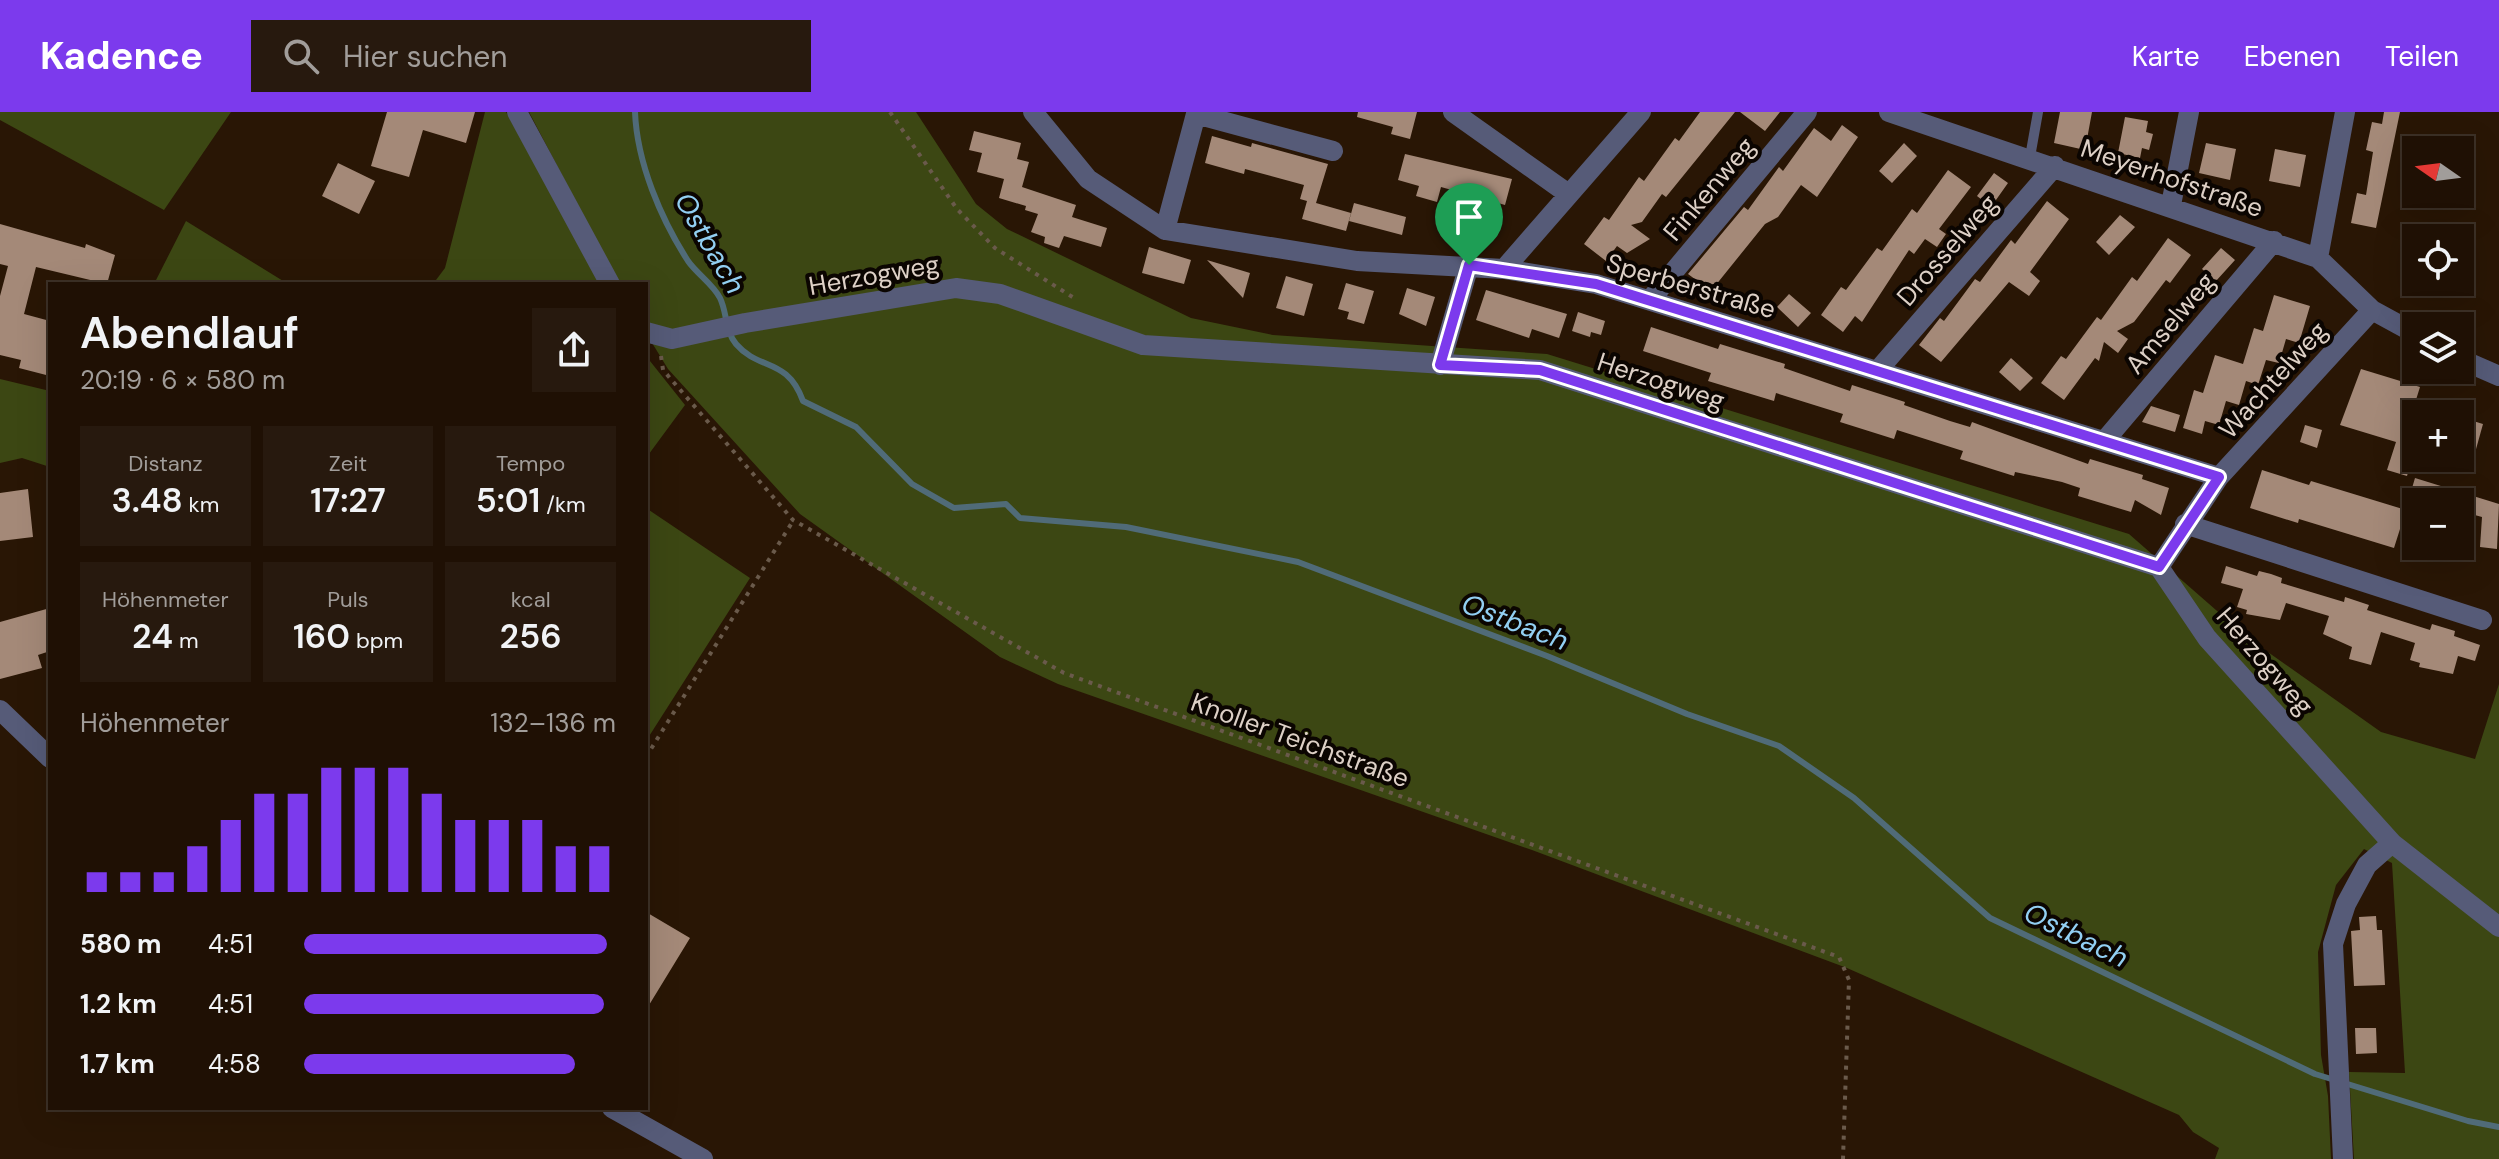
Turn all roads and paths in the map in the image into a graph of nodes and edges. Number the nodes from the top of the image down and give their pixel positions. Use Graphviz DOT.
graph roads {
  1 [pos="517,112"];
  2 [pos="890,112"];
  3 [pos="1033,112"];
  4 [pos="1453,112"];
  5 [pos="1641,112"];
  6 [pos="1807,112"];
  7 [pos="1889,112"];
  8 [pos="2038,112"];
  9 [pos="2189,112"];
  10 [pos="2345,112"];
  11 [pos="1333,151"];
  12 [pos="2030,157"];
  13 [pos="2055,166"];
  14 [pos="1567,193"];
  15 [pos="2171,205"];
  16 [pos="1165,230"];
  17 [pos="2274,241"];
  18 [pos="2318,258"];
  19 [pos="1469,265"];
  20 [pos="1504,269"];
  21 [pos="609,282"];
  22 [pos="1650,300"];
  23 [pos="1084,304"];
  24 [pos="2372,310"];
  25 [pos="2402,326"];
  26 [pos="653,335"];
  27 [pos="1440,365"];
  28 [pos="2474,365"];
  29 [pos="1879,369"];
  30 [pos="2499,376"];
  31 [pos="2106,439"];
  32 [pos="2219,477"];
  33 [pos="793,520"];
  34 [pos="2185,524"];
  35 [pos="2159,567"];
  36 [pos="2482,620"];
  37 [pos="0,710"];
  38 [pos="648,754"];
  39 [pos="48,756"];
  40 [pos="2392,843"];
  41 [pos="2499,927"];
  42 [pos="616,1110"];
  43 [pos="703,1159"];
  44 [pos="1843,1159"];
  45 [pos="2343,1159"];
  1 -- 21 [label="street"];
  2 -- 23 [label="path"];
  3 -- 16 [label="street, Sperberstraße"];
  4 -- 14 [label="street"];
  5 -- 14 [label="street"];
  6 -- 22 [label="street, Finkenweg"];
  7 -- 12 [label="street, Meyerhofstraße"];
  8 -- 12 [label="lane"];
  9 -- 15 [label="street"];
  10 -- 18 [label="street"];
  11 -- 16 [label="street"];
  12 -- 13 [label="street, Meyerhofstraße"];
  13 -- 15 [label="street, Meyerhofstraße"];
  13 -- 29 [label="street, Drosselweg"];
  14 -- 20 [label="street"];
  15 -- 17 [label="street, Meyerhofstraße"];
  16 -- 19 [label="street, Sperberstraße"];
  17 -- 18 [label="street, Meyerhofstraße"];
  17 -- 31 [label="street, Amselweg"];
  18 -- 24 [label="street, Meyerhofstraße"];
  19 -- 20 [label="street, Sperberstraße"];
  19 -- 27 [label="street"];
  20 -- 22 [label="street, Sperberstraße"];
  22 -- 29 [label="street, Sperberstraße"];
  24 -- 25 [label="street, Meyerhofstraße"];
  24 -- 32 [label="street, Wachtelweg"];
  26 -- 27 [label="street, Herzogweg"];
  26 -- 33 [label="path, Knoller Teichstraße"];
  27 -- 35 [label="street, Herzogweg"];
  28 -- 30 [label="street"];
  29 -- 31 [label="street, Sperberstraße"];
  31 -- 32 [label="street, Sperberstraße"];
  32 -- 34 [label="street, Wachtelweg"];
  33 -- 38 [label="path"];
  33 -- 44 [label="path, Knoller Teichstraße"];
  34 -- 35 [label="street, Wachtelweg"];
  34 -- 36 [label="street"];
  35 -- 40 [label="street, Herzogweg"];
  37 -- 39 [label="street"];
  40 -- 41 [label="street, Herzogweg"];
  40 -- 45 [label="street"];
  42 -- 43 [label="street"];
}
